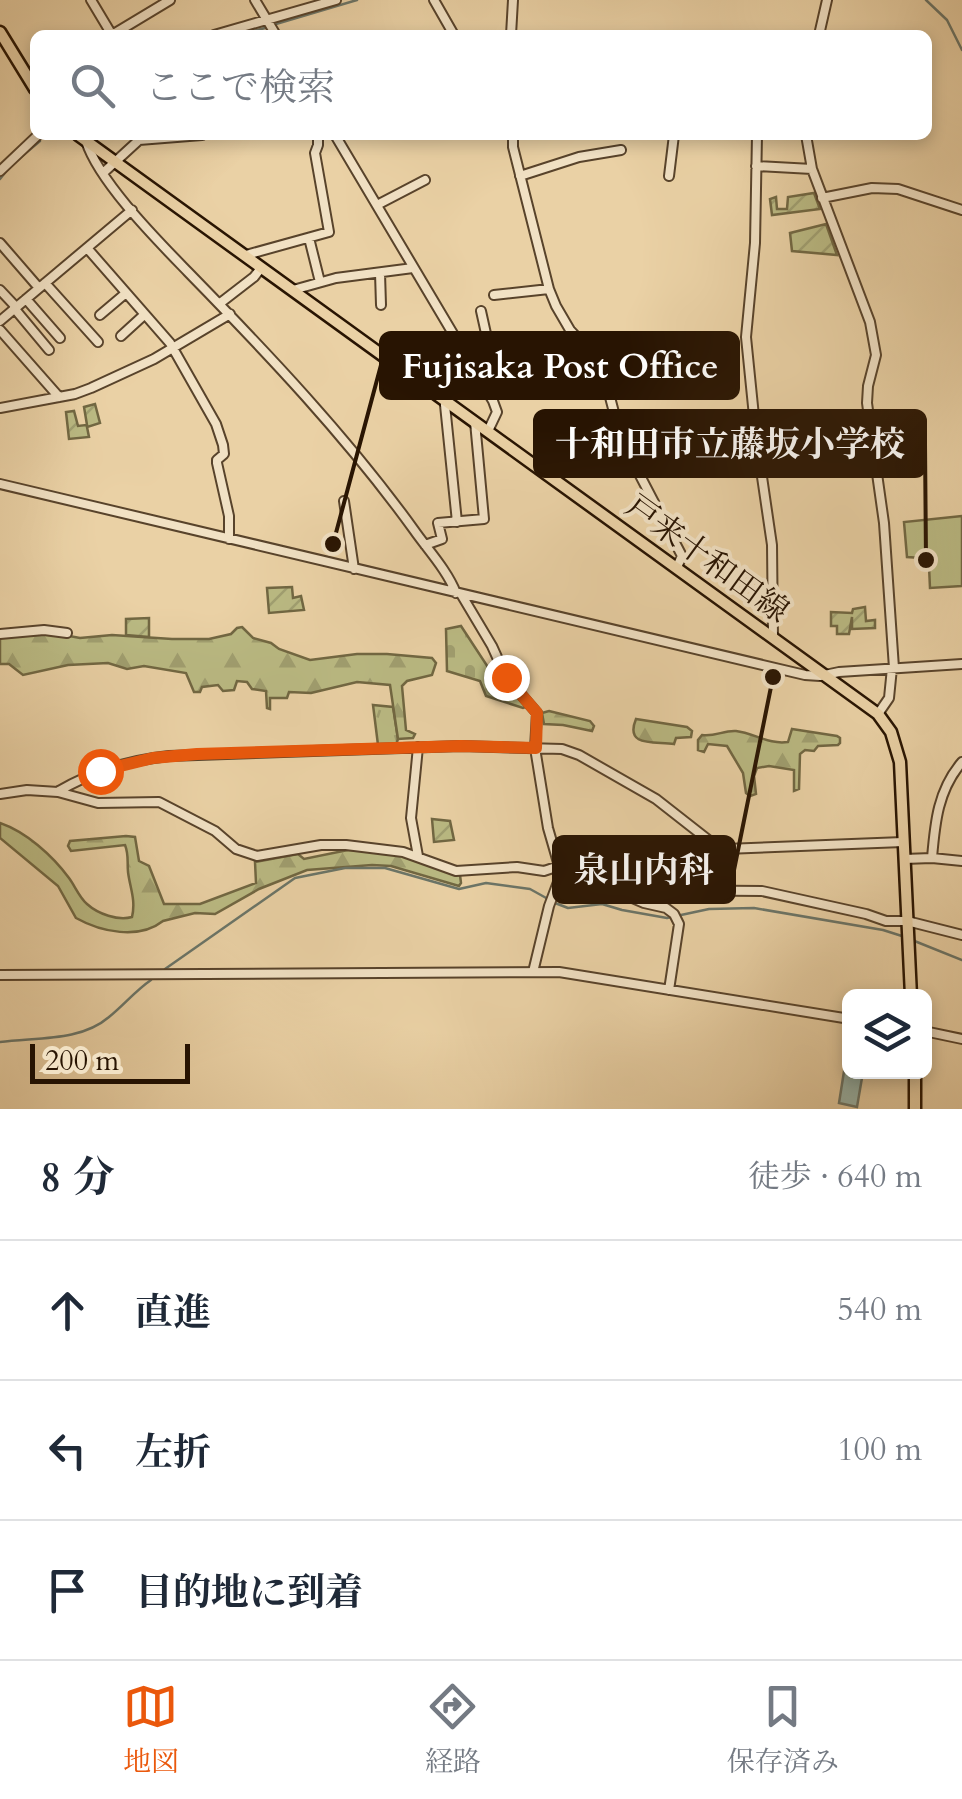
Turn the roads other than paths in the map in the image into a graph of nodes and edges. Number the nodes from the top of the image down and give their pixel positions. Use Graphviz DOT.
graph roads {
  1 [pos="92,0"];
  2 [pos="170,0"];
  3 [pos="254,0"];
  4 [pos="336,0"];
  5 [pos="434,0"];
  6 [pos="513,0"];
  7 [pos="827,0"];
  8 [pos="266,20"];
  9 [pos="109,30"];
  10 [pos="120,30"];
  11 [pos="231,30"];
  12 [pos="273,30"];
  13 [pos="451,30"];
  14 [pos="512,30"];
  15 [pos="820,30"];
  16 [pos="0,32"];
  17 [pos="30,80"];
  18 [pos="33,140"];
  19 [pos="83,140"];
  20 [pos="85,140"];
  21 [pos="140,140"];
  22 [pos="318,140"];
  23 [pos="338,140"];
  24 [pos="513,140"];
  25 [pos="673,140"];
  26 [pos="757,140"];
  27 [pos="807,140"];
  28 [pos="621,150"];
  29 [pos="114,161"];
  30 [pos="756,166"];
  31 [pos="812,169"];
  32 [pos="0,171"];
  33 [pos="103,173"];
  34 [pos="520,176"];
  35 [pos="669,176"];
  36 [pos="426,180"];
  37 [pos="822,198"];
  38 [pos="377,205"];
  39 [pos="132,210"];
  40 [pos="962,210"];
  41 [pos="308,238"];
  42 [pos="0,243"];
  43 [pos="87,248"];
  44 [pos="246,255"];
  45 [pos="262,268"];
  46 [pos="413,268"];
  47 [pos="380,274"];
  48 [pos="320,282"];
  49 [pos="42,285"];
  50 [pos="549,289"];
  51 [pos="0,290"];
  52 [pos="292,290"];
  53 [pos="126,293"];
  54 [pos="494,295"];
  55 [pos="26,299"];
  56 [pos="219,304"];
  57 [pos="381,305"];
  58 [pos="15,308"];
  59 [pos="481,311"];
  60 [pos="230,314"];
  61 [pos="100,315"];
  62 [pos="144,315"];
  63 [pos="0,321"];
  64 [pos="0,330"];
  65 [pos="120,336"];
  66 [pos="60,338"];
  67 [pos="98,342"];
  68 [pos="173,348"];
  69 [pos="50,350"];
  70 [pos="485,388"];
  71 [pos="59,397"];
  72 [pos="448,402"];
  73 [pos="0,408"];
  74 [pos="475,422"];
  75 [pos="488,431"];
  76 [pos="0,484"];
  77 [pos="344,501"];
  78 [pos="458,522"];
  79 [pos="229,539"];
  80 [pos="425,546"];
  81 [pos="676,568"];
  82 [pos="354,569"];
  83 [pos="458,594"];
  84 [pos="67,633"];
  85 [pos="0,634"];
  86 [pos="773,637"];
  87 [pos="962,664"];
  88 [pos="893,668"];
  89 [pos="827,675"];
  90 [pos="878,714"];
  91 [pos="418,748"];
  92 [pos="536,748"];
  93 [pos="962,762"];
  94 [pos="58,792"];
  95 [pos="0,794"];
  96 [pos="903,842"];
  97 [pos="418,856"];
  98 [pos="932,858"];
  99 [pos="904,859"];
  100 [pos="962,861"];
  101 [pos="558,866"];
  102 [pos="579,874"];
  103 [pos="595,880"];
  104 [pos="907,932"];
  105 [pos="962,935"];
  106 [pos="533,972"];
  107 [pos="0,975"];
  108 [pos="911,989"];
  109 [pos="669,990"];
  110 [pos="842,1018"];
  111 [pos="932,1032"];
  112 [pos="962,1038"];
  113 [pos="914,1079"];
  114 [pos="915,1109"];
  1 -- 9 [label="street"];
  2 -- 10 [label="street"];
  3 -- 8 [label="street"];
  4 -- 8 [label="street"];
  5 -- 13 [label="street"];
  6 -- 14 [label="street"];
  7 -- 15 [label="street"];
  8 -- 11 [label="street"];
  8 -- 12 [label="street"];
  16 -- 17 [label="main road"];
  18 -- 32 [label="street"];
  19 -- 33 [label="street"];
  20 -- 29 [label="main road, 戸来十和田線"];
  21 -- 29 [label="street"];
  22 -- 41 [label="street"];
  23 -- 38 [label="street"];
  24 -- 34 [label="street"];
  25 -- 35 [label="street"];
  26 -- 30 [label="street"];
  27 -- 31 [label="street"];
  28 -- 34 [label="street"];
  29 -- 33 [label="street"];
  29 -- 44 [label="main road, 戸来十和田線"];
  30 -- 31 [label="street"];
  30 -- 86 [label="street"];
  31 -- 37 [label="street"];
  33 -- 39 [label="street"];
  34 -- 50 [label="street"];
  36 -- 38 [label="street"];
  37 -- 40 [label="street"];
  37 -- 88 [label="street"];
  38 -- 46 [label="street"];
  39 -- 43 [label="street"];
  39 -- 56 [label="street"];
  41 -- 44 [label="street"];
  41 -- 48 [label="street"];
  42 -- 49 [label="street"];
  43 -- 49 [label="street"];
  43 -- 53 [label="street"];
  44 -- 45 [label="main road, 戸来十和田線"];
  45 -- 52 [label="main road, 戸来十和田線"];
  45 -- 56 [label="street"];
  46 -- 47 [label="street"];
  46 -- 70 [label="street"];
  47 -- 48 [label="street"];
  47 -- 57 [label="street"];
  48 -- 52 [label="street"];
  49 -- 55 [label="street"];
  49 -- 67 [label="street"];
  50 -- 54 [label="street"];
  50 -- 81 [label="street"];
  51 -- 58 [label="street"];
  52 -- 72 [label="main road, 戸来十和田線"];
  53 -- 61 [label="street"];
  53 -- 62 [label="street"];
  55 -- 58 [label="street"];
  55 -- 66 [label="street"];
  56 -- 60 [label="street"];
  58 -- 63 [label="street"];
  58 -- 69 [label="street"];
  59 -- 70 [label="street"];
  60 -- 68 [label="street"];
  60 -- 80 [label="street"];
  62 -- 65 [label="street"];
  62 -- 68 [label="street"];
  64 -- 71 [label="street"];
  68 -- 71 [label="street"];
  68 -- 79 [label="street"];
  70 -- 75 [label="street"];
  71 -- 73 [label="street"];
  72 -- 74 [label="main road, 戸来十和田線"];
  72 -- 78 [label="street"];
  74 -- 75 [label="main road, 戸来十和田線"];
  74 -- 78 [label="street"];
  75 -- 81 [label="main road, 戸来十和田線"];
  76 -- 79 [label="street"];
  77 -- 82 [label="street"];
  78 -- 80 [label="street"];
  79 -- 82 [label="street"];
  80 -- 83 [label="street"];
  81 -- 86 [label="main road, 戸来十和田線"];
  82 -- 83 [label="street"];
  83 -- 89 [label="street"];
  83 -- 92 [label="street"];
  84 -- 85 [label="street"];
  86 -- 89 [label="main road, 戸来十和田線"];
  87 -- 88 [label="street"];
  88 -- 89 [label="street"];
  88 -- 90 [label="street"];
  89 -- 90 [label="main road, 戸来十和田線"];
  90 -- 96 [label="main road, 戸来十和田線"];
  91 -- 92 [label="street"];
  91 -- 94 [label="street"];
  91 -- 97 [label="street"];
  92 -- 96 [label="street"];
  92 -- 101 [label="street"];
  93 -- 98 [label="street"];
  94 -- 95 [label="street"];
  94 -- 97 [label="street"];
  96 -- 99 [label="main road, 戸来十和田線"];
  97 -- 101 [label="street"];
  98 -- 99 [label="street"];
  98 -- 100 [label="street"];
  99 -- 104 [label="main road, 戸来十和田線"];
  101 -- 102 [label="street"];
  102 -- 103 [label="street"];
  102 -- 106 [label="street"];
  103 -- 104 [label="street"];
  103 -- 109 [label="street"];
  104 -- 105 [label="street"];
  104 -- 108 [label="main road, 戸来十和田線"];
  106 -- 107 [label="street"];
  106 -- 109 [label="street"];
  109 -- 110 [label="street"];
  111 -- 112 [label="street"];
  113 -- 114 [label="main road"];
}
